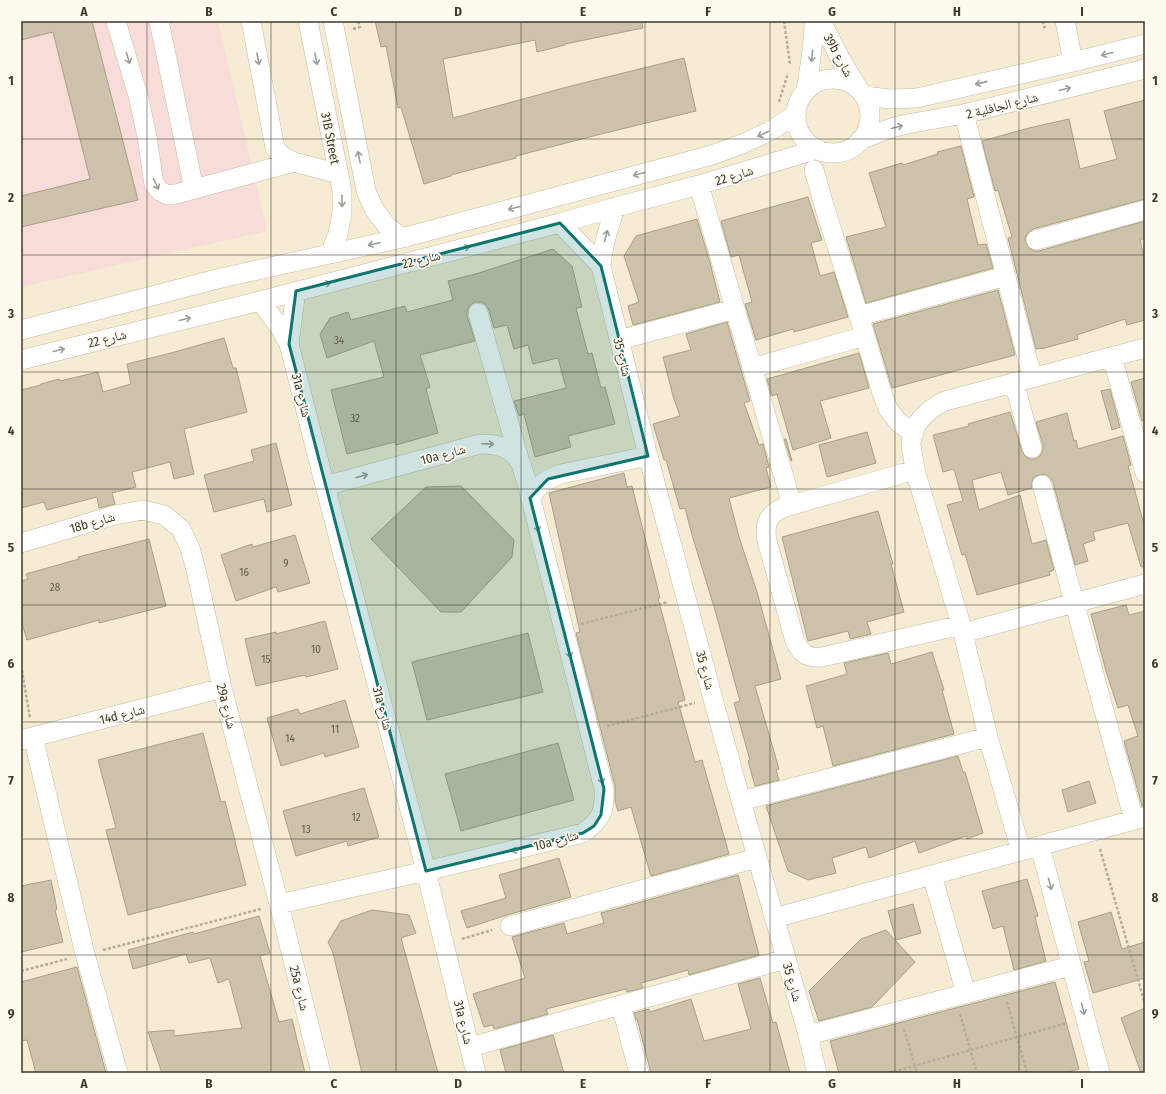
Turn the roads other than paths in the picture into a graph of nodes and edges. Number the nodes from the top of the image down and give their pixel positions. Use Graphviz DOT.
graph roads {
  1 [pos="116,21"];
  2 [pos="159,21"];
  3 [pos="250,21"];
  4 [pos="308,21"];
  5 [pos="333,21"];
  6 [pos="814,21"];
  7 [pos="821,21"];
  8 [pos="1065,21"];
  9 [pos="1145,44"];
  10 [pos="1073,62"];
  11 [pos="1145,69"];
  12 [pos="806,90"];
  13 [pos="861,92"];
  14 [pos="796,114"];
  15 [pos="964,114"];
  16 [pos="860,140"];
  17 [pos="818,150"];
  18 [pos="294,162"];
  19 [pos="814,170"];
  20 [pos="339,174"];
  21 [pos="699,185"];
  22 [pos="194,189"];
  23 [pos="616,207"];
  24 [pos="1145,210"];
  25 [pos="560,223"];
  26 [pos="402,238"];
  27 [pos="1036,240"];
  28 [pos="330,254"];
  29 [pos="601,266"];
  30 [pos="1006,276"];
  31 [pos="296,291"];
  32 [pos="260,301"];
  33 [pos="735,309"];
  34 [pos="478,313"];
  35 [pos="859,316"];
  36 [pos="21,330"];
  37 [pos="865,336"];
  38 [pos="619,340"];
  39 [pos="289,344"];
  40 [pos="1145,348"];
  41 [pos="1112,357"];
  42 [pos="21,360"];
  43 [pos="752,368"];
  44 [pos="1023,380"];
  45 [pos="914,432"];
  46 [pos="1032,448"];
  47 [pos="648,456"];
  48 [pos="520,464"];
  49 [pos="915,470"];
  50 [pos="1145,473"];
  51 [pos="1042,485"];
  52 [pos="325,486"];
  53 [pos="530,498"];
  54 [pos="792,506"];
  55 [pos="164,515"];
  56 [pos="21,543"];
  57 [pos="1145,584"];
  58 [pos="1074,603"];
  59 [pos="962,629"];
  60 [pos="222,688"];
  61 [pos="988,737"];
  62 [pos="27,738"];
  63 [pos="741,801"];
  64 [pos="1139,819"];
  65 [pos="1040,846"];
  66 [pos="1021,851"];
  67 [pos="757,858"];
  68 [pos="426,871"];
  69 [pos="932,875"];
  70 [pos="279,904"];
  71 [pos="774,918"];
  72 [pos="510,926"];
  73 [pos="786,959"];
  74 [pos="1071,966"];
  75 [pos="960,995"];
  76 [pos="621,1005"];
  77 [pos="808,1035"];
  78 [pos="470,1047"];
  79 [pos="118,1073"];
  80 [pos="321,1073"];
  81 [pos="476,1073"];
  82 [pos="639,1073"];
  83 [pos="817,1073"];
  84 [pos="1100,1073"];
  1 -- 22 [label="street, one-way"];
  2 -- 22 [label="street"];
  3 -- 18 [label="street, one-way"];
  4 -- 20 [label="street, 31B Street, one-way"];
  26 -- 5 [label="street, 31B Street, one-way"];
  6 -- 12 [label="street, 39b شارع, one-way"];
  7 -- 13 [label="street, 39b شارع"];
  8 -- 10 [label="street"];
  9 -- 10 [label="street, شارع الجافلية 2, one-way"];
  10 -- 13 [label="street, شارع الجافلية 2, one-way"];
  15 -- 11 [label="street, شارع الجافلية 2, one-way"];
  12 -- 13 [label="street"];
  12 -- 14 [label="street"];
  13 -- 16 [label="street"];
  14 -- 17 [label="street"];
  14 -- 26 [label="street, شارع 22, one-way"];
  16 -- 15 [label="street, شارع الجافلية 2, one-way"];
  15 -- 30 [label="street"];
  16 -- 17 [label="street"];
  17 -- 21 [label="street, شارع 22"];
  18 -- 20 [label="street"];
  18 -- 22 [label="street"];
  19 -- 35 [label="street"];
  20 -- 28 [label="street, 31B Street, one-way"];
  21 -- 23 [label="street, شارع 22"];
  21 -- 33 [label="street"];
  23 -- 25 [label="street, شارع 22"];
  29 -- 23 [label="street, شارع 35, one-way"];
  24 -- 27 [label="street"];
  25 -- 29 [label="street, شارع 35"];
  31 -- 25 [label="street, شارع 22, one-way"];
  26 -- 28 [label="street, شارع 22, one-way"];
  28 -- 36 [label="street, شارع 22"];
  29 -- 38 [label="street, شارع 35"];
  30 -- 35 [label="street"];
  30 -- 44 [label="street"];
  31 -- 32 [label="street, شارع 22"];
  31 -- 39 [label="street, 31a شارع"];
  32 -- 39 [label="street, 31a شارع"];
  42 -- 32 [label="street, شارع 22, one-way"];
  33 -- 38 [label="street"];
  33 -- 43 [label="street"];
  34 -- 48 [label="street"];
  35 -- 37 [label="street"];
  37 -- 43 [label="street"];
  37 -- 45 [label="street"];
  38 -- 47 [label="street, شارع 35"];
  39 -- 52 [label="street, 31a شارع"];
  40 -- 41 [label="street"];
  41 -- 44 [label="street"];
  41 -- 50 [label="street"];
  43 -- 54 [label="street"];
  44 -- 45 [label="street"];
  44 -- 46 [label="street"];
  45 -- 49 [label="street"];
  47 -- 53 [label="street"];
  47 -- 63 [label="street, شارع 35"];
  52 -- 48 [label="street, 10a شارع, one-way"];
  48 -- 53 [label="street, 10a شارع"];
  49 -- 54 [label="street"];
  49 -- 59 [label="street"];
  51 -- 58 [label="street"];
  52 -- 68 [label="street, 31a شارع"];
  53 -- 68 [label="street, 10a شارع, one-way"];
  54 -- 59 [label="street"];
  55 -- 56 [label="street, 18b شارع"];
  55 -- 60 [label="street, 29a شارع"];
  57 -- 58 [label="street"];
  58 -- 59 [label="street"];
  58 -- 64 [label="street"];
  59 -- 61 [label="street"];
  60 -- 62 [label="street, 14d شارع"];
  60 -- 70 [label="street, 29a شارع"];
  61 -- 63 [label="street"];
  61 -- 66 [label="street"];
  62 -- 79 [label="street"];
  63 -- 67 [label="street, شارع 35"];
  64 -- 65 [label="street"];
  65 -- 66 [label="street"];
  65 -- 74 [label="street, one-way"];
  66 -- 69 [label="street"];
  67 -- 71 [label="street, شارع 35"];
  67 -- 72 [label="street"];
  68 -- 70 [label="street, 10a شارع"];
  68 -- 78 [label="street, 31a شارع"];
  69 -- 71 [label="street"];
  69 -- 75 [label="street"];
  70 -- 80 [label="street, 25a شارع"];
  71 -- 73 [label="street, شارع 35"];
  73 -- 76 [label="street"];
  73 -- 77 [label="street, شارع 35"];
  74 -- 75 [label="street"];
  74 -- 84 [label="street, one-way"];
  75 -- 77 [label="street"];
  76 -- 78 [label="street"];
  76 -- 82 [label="street"];
  77 -- 83 [label="street, شارع 35"];
  78 -- 81 [label="street, 31a شارع"];
}
